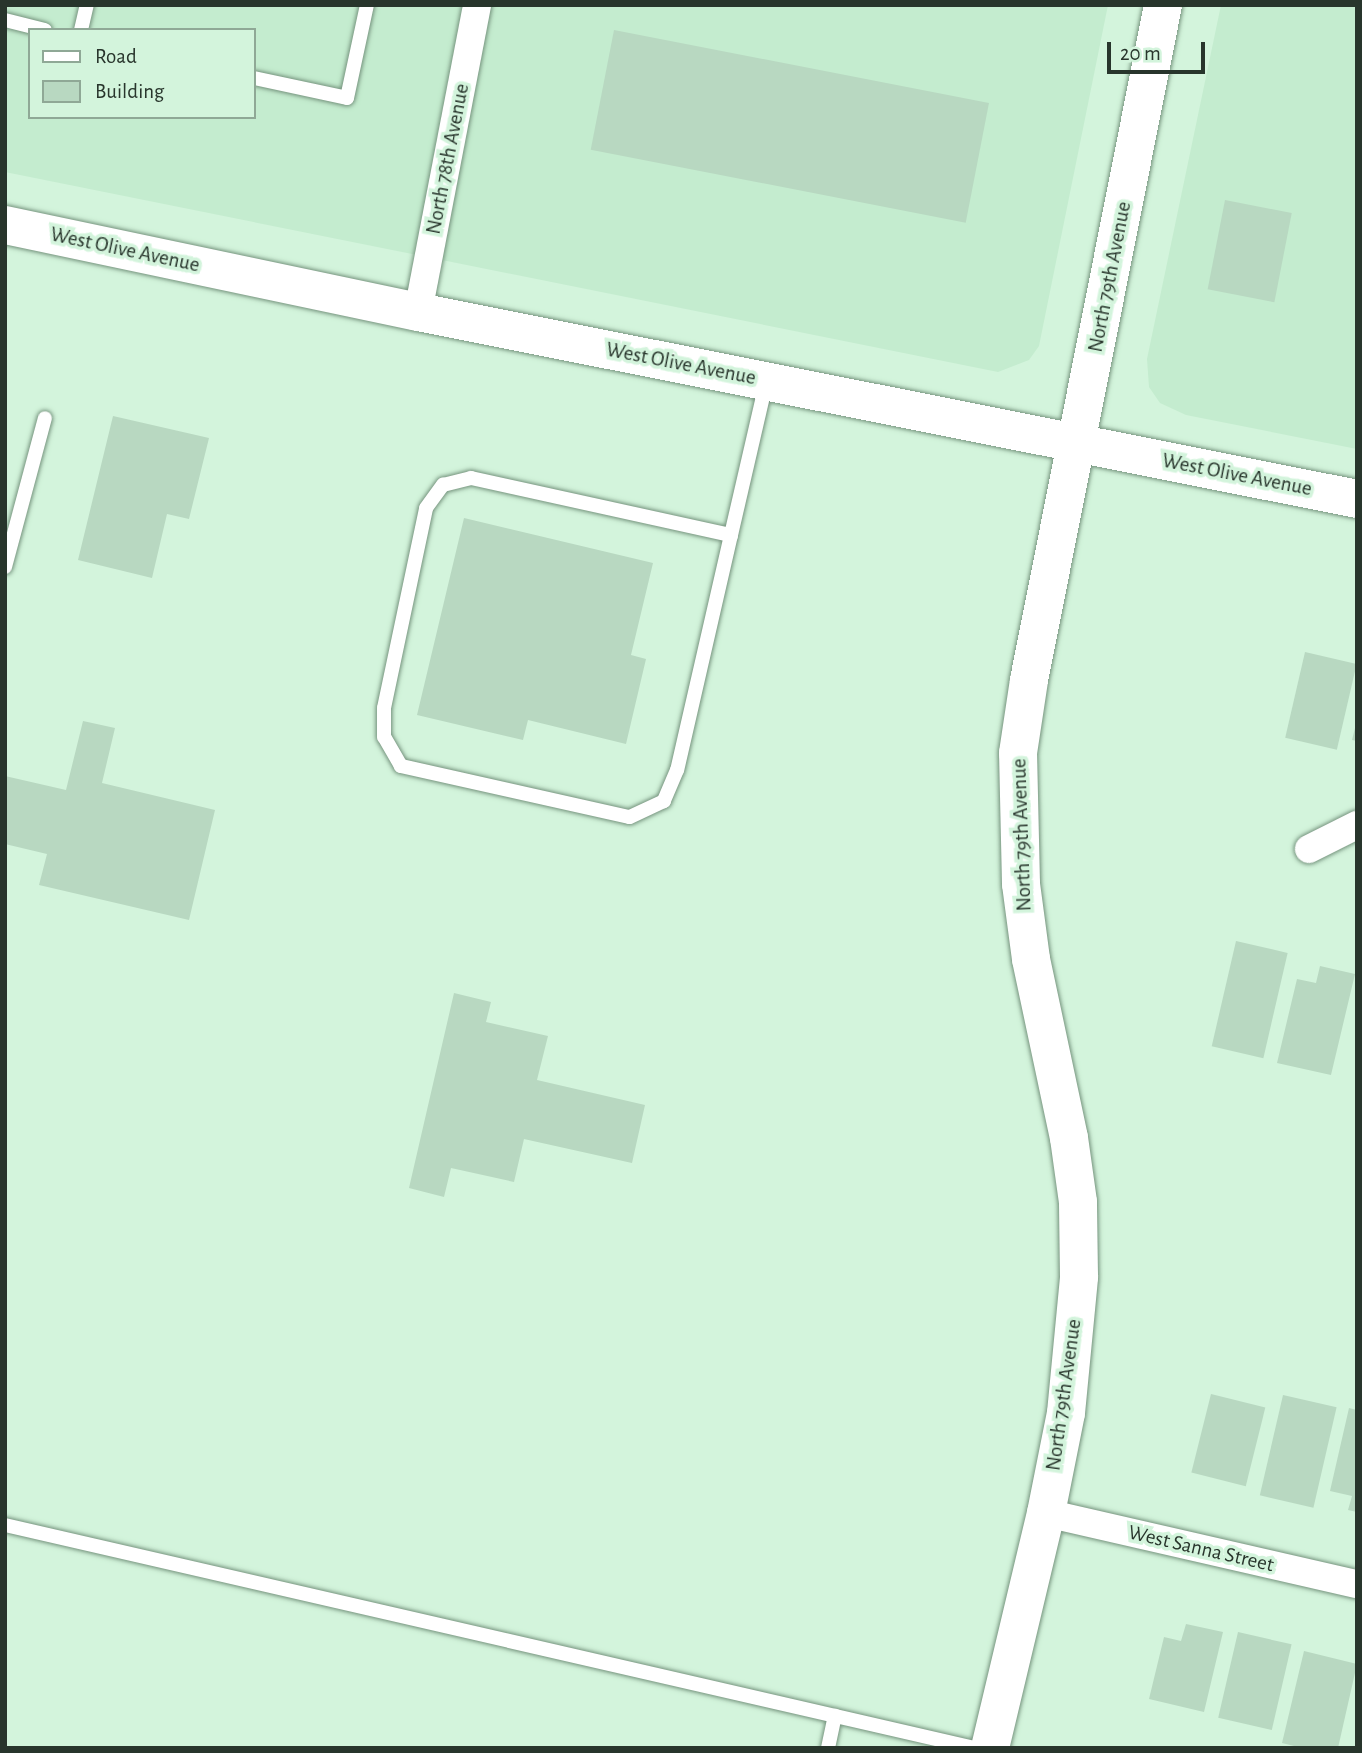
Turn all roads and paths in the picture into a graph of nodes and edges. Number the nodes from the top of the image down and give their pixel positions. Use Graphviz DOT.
graph roads {
  1 [pos="87,5"];
  2 [pos="367,5"];
  3 [pos="477,5"];
  4 [pos="1163,5"];
  5 [pos="5,20"];
  6 [pos="38,28"];
  7 [pos="81,28"];
  8 [pos="256,78"];
  9 [pos="5,225"];
  10 [pos="418,312"];
  11 [pos="766,381"];
  12 [pos="46,418"];
  13 [pos="1076,443"];
  14 [pos="1357,499"];
  15 [pos="731,536"];
  16 [pos="5,567"];
  17 [pos="1357,825"];
  18 [pos="1309,849"];
  19 [pos="1046,1513"];
  20 [pos="5,1525"];
  21 [pos="1357,1584"];
  22 [pos="835,1716"];
  23 [pos="828,1748"];
  24 [pos="975,1748"];
  25 [pos="990,1748"];
  1 -- 7 [label="lane"];
  2 -- 8 [label="lane"];
  3 -- 10 [label="street, North 78th Avenue"];
  4 -- 13 [label="street, North 79th Avenue"];
  5 -- 6 [label="lane"];
  9 -- 10 [label="street, West Olive Avenue"];
  10 -- 11 [label="street, West Olive Avenue"];
  11 -- 13 [label="street, West Olive Avenue"];
  11 -- 15 [label="lane"];
  12 -- 16 [label="lane"];
  13 -- 14 [label="street, West Olive Avenue"];
  13 -- 19 [label="street, North 79th Avenue"];
  15 -- 15 [label="lane"];
  17 -- 18 [label="street"];
  19 -- 21 [label="street, West Sanna Street"];
  19 -- 25 [label="street, North 79th Avenue"];
  20 -- 22 [label="lane"];
  22 -- 23 [label="lane"];
  22 -- 24 [label="lane"];
}
